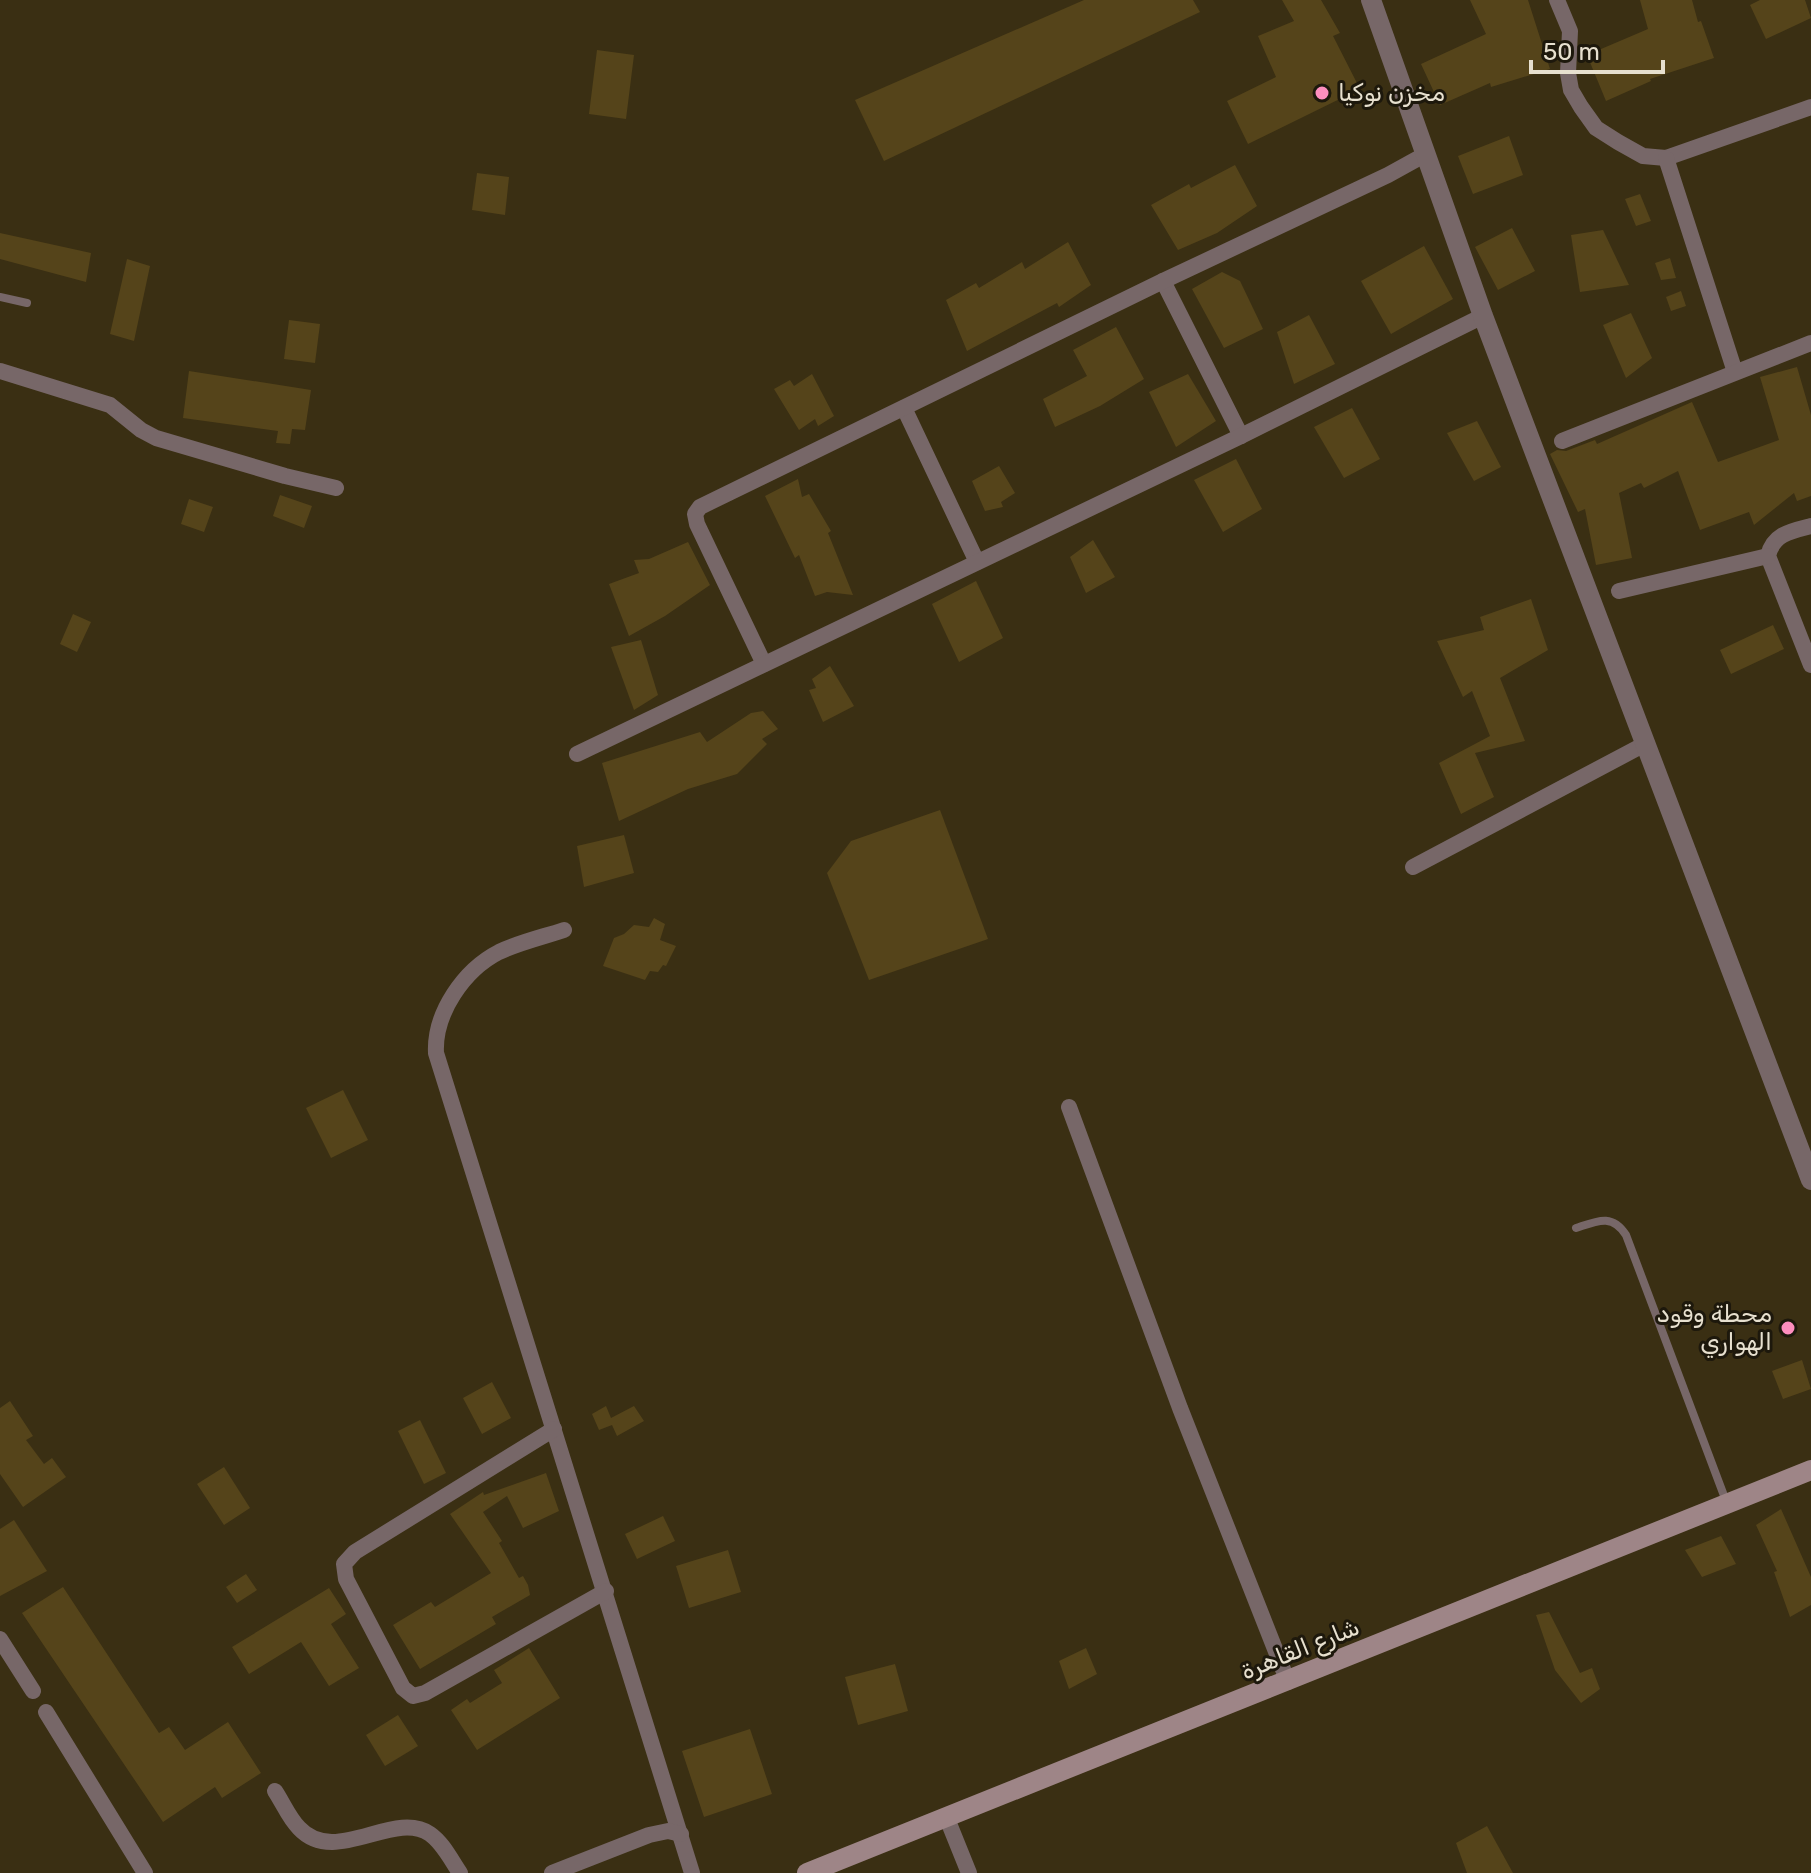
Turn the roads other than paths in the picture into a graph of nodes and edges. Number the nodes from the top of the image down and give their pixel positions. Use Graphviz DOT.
graph roads {
  1 [pos="1371,0"];
  2 [pos="1557,0"];
  3 [pos="1811,107"];
  4 [pos="1426,154"];
  5 [pos="1666,158"];
  6 [pos="1163,281"];
  7 [pos="0,297"];
  8 [pos="27,303"];
  9 [pos="1483,316"];
  10 [pos="1811,343"];
  11 [pos="0,371"];
  12 [pos="1735,372"];
  13 [pos="904,408"];
  14 [pos="1241,436"];
  15 [pos="1562,441"];
  16 [pos="336,488"];
  17 [pos="1811,526"];
  18 [pos="1768,556"];
  19 [pos="977,562"];
  20 [pos="1619,591"];
  21 [pos="764,664"];
  22 [pos="1811,665"];
  23 [pos="1645,744"];
  24 [pos="577,754"];
  25 [pos="1413,867"];
  26 [pos="564,930"];
  27 [pos="1069,1107"];
  28 [pos="1811,1180"];
  29 [pos="1576,1228"];
  30 [pos="554,1429"];
  31 [pos="1811,1470"];
  32 [pos="1727,1504"];
  33 [pos="606,1591"];
  34 [pos="0,1639"];
  35 [pos="1288,1682"];
  36 [pos="33,1691"];
  37 [pos="46,1712"];
  38 [pos="275,1791"];
  39 [pos="946,1816"];
  40 [pos="681,1834"];
  41 [pos="145,1873"];
  42 [pos="460,1873"];
  43 [pos="552,1873"];
  44 [pos="692,1873"];
  45 [pos="807,1873"];
  46 [pos="969,1873"];
  1 -- 4 [label="street"];
  2 -- 5 [label="street"];
  3 -- 5 [label="street"];
  4 -- 6 [label="street"];
  4 -- 9 [label="street"];
  5 -- 12 [label="street"];
  6 -- 13 [label="street"];
  6 -- 14 [label="street"];
  7 -- 8 [label="lane"];
  9 -- 14 [label="street"];
  9 -- 23 [label="street"];
  10 -- 12 [label="street"];
  11 -- 16 [label="street"];
  12 -- 15 [label="street"];
  13 -- 19 [label="street"];
  13 -- 21 [label="street"];
  14 -- 19 [label="street"];
  17 -- 18 [label="street"];
  18 -- 20 [label="street"];
  18 -- 22 [label="street"];
  19 -- 21 [label="street"];
  21 -- 24 [label="street"];
  23 -- 25 [label="street"];
  23 -- 28 [label="street"];
  26 -- 30 [label="street"];
  27 -- 35 [label="street"];
  29 -- 32 [label="lane"];
  30 -- 33 [label="street"];
  30 -- 33 [label="street"];
  31 -- 32 [label="main road, شارع القاهرة"];
  32 -- 35 [label="main road, شارع القاهرة"];
  33 -- 40 [label="street"];
  34 -- 36 [label="street"];
  35 -- 39 [label="main road, شارع القاهرة"];
  37 -- 41 [label="street"];
  38 -- 42 [label="street"];
  39 -- 45 [label="main road, شارع القاهرة"];
  39 -- 46 [label="street"];
  40 -- 43 [label="street"];
  40 -- 44 [label="street"];
}
